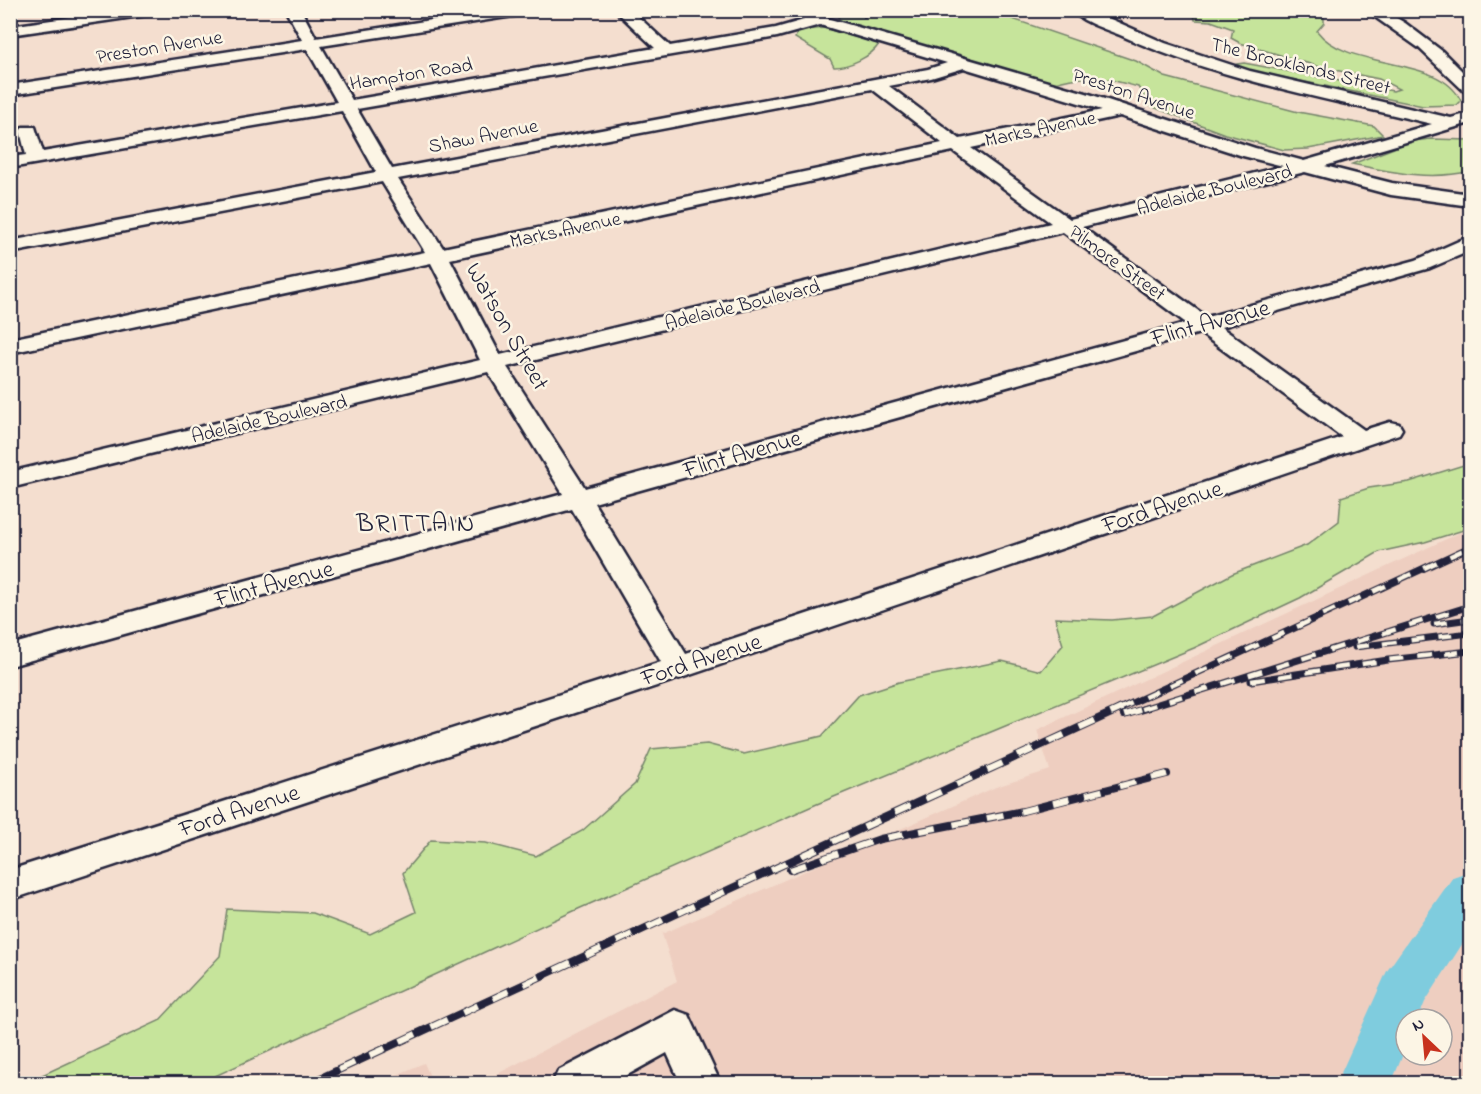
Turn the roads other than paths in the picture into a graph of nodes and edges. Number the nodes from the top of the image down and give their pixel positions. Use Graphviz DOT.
graph roads {
  1 [pos="154,10"];
  2 [pos="293,10"];
  3 [pos="526,10"];
  4 [pos="622,10"];
  5 [pos="789,10"];
  6 [pos="1078,10"];
  7 [pos="1372,10"];
  8 [pos="126,13"];
  9 [pos="817,21"];
  10 [pos="10,31"];
  11 [pos="311,44"];
  12 [pos="666,51"];
  13 [pos="963,63"];
  14 [pos="875,83"];
  15 [pos="1470,87"];
  16 [pos="10,90"];
  17 [pos="348,105"];
  18 [pos="1119,111"];
  19 [pos="1460,120"];
  20 [pos="29,131"];
  21 [pos="957,146"];
  22 [pos="36,158"];
  23 [pos="10,163"];
  24 [pos="1303,167"];
  25 [pos="388,176"];
  26 [pos="1470,200"];
  27 [pos="1068,226"];
  28 [pos="1470,242"];
  29 [pos="10,247"];
  30 [pos="438,256"];
  31 [pos="1203,324"];
  32 [pos="10,346"];
  33 [pos="494,364"];
  34 [pos="1390,429"];
  35 [pos="1362,439"];
  36 [pos="10,480"];
  37 [pos="579,499"];
  38 [pos="10,656"];
  39 [pos="678,667"];
  40 [pos="10,885"];
  41 [pos="572,1083"];
  42 [pos="701,1083"];
  1 -- 8 [label="street"];
  2 -- 11 [label="street, Watson Street"];
  3 -- 11 [label="street, Preston Avenue"];
  4 -- 12 [label="street"];
  5 -- 9 [label="street, Preston Avenue"];
  6 -- 19 [label="street, The Brooklands Street"];
  7 -- 15 [label="street"];
  8 -- 10 [label="street"];
  9 -- 12 [label="street, Hampton Road"];
  9 -- 13 [label="street, Preston Avenue"];
  11 -- 16 [label="street, Preston Avenue"];
  11 -- 17 [label="street, Watson Street"];
  12 -- 17 [label="street, Hampton Road"];
  13 -- 14 [label="street, Shaw Avenue"];
  13 -- 18 [label="street, Preston Avenue"];
  14 -- 21 [label="street, Pilmore Street"];
  14 -- 25 [label="street, Shaw Avenue"];
  17 -- 22 [label="street, Hampton Road"];
  17 -- 25 [label="street, Watson Street"];
  18 -- 21 [label="street, Marks Avenue"];
  18 -- 24 [label="street, Preston Avenue"];
  19 -- 24 [label="street, Adelaide Boulevard"];
  20 -- 22 [label="street"];
  21 -- 27 [label="street, Pilmore Street"];
  21 -- 30 [label="street, Marks Avenue"];
  22 -- 23 [label="street, Hampton Road"];
  24 -- 26 [label="street, Preston Avenue"];
  24 -- 27 [label="street, Adelaide Boulevard"];
  25 -- 29 [label="street, Shaw Avenue"];
  25 -- 30 [label="street, Watson Street"];
  27 -- 31 [label="street, Pilmore Street"];
  27 -- 33 [label="street, Adelaide Boulevard"];
  28 -- 31 [label="street, Flint Avenue"];
  30 -- 32 [label="street, Marks Avenue"];
  30 -- 33 [label="street, Watson Street"];
  31 -- 35 [label="street, Pilmore Street"];
  31 -- 37 [label="street, Flint Avenue"];
  33 -- 36 [label="street, Adelaide Boulevard"];
  33 -- 37 [label="street, Watson Street"];
  34 -- 35 [label="street, Ford Avenue"];
  35 -- 39 [label="street, Ford Avenue"];
  37 -- 38 [label="street, Flint Avenue"];
  37 -- 39 [label="street, Watson Street"];
  39 -- 40 [label="street, Ford Avenue"];
  41 -- 42 [label="street"];
}
